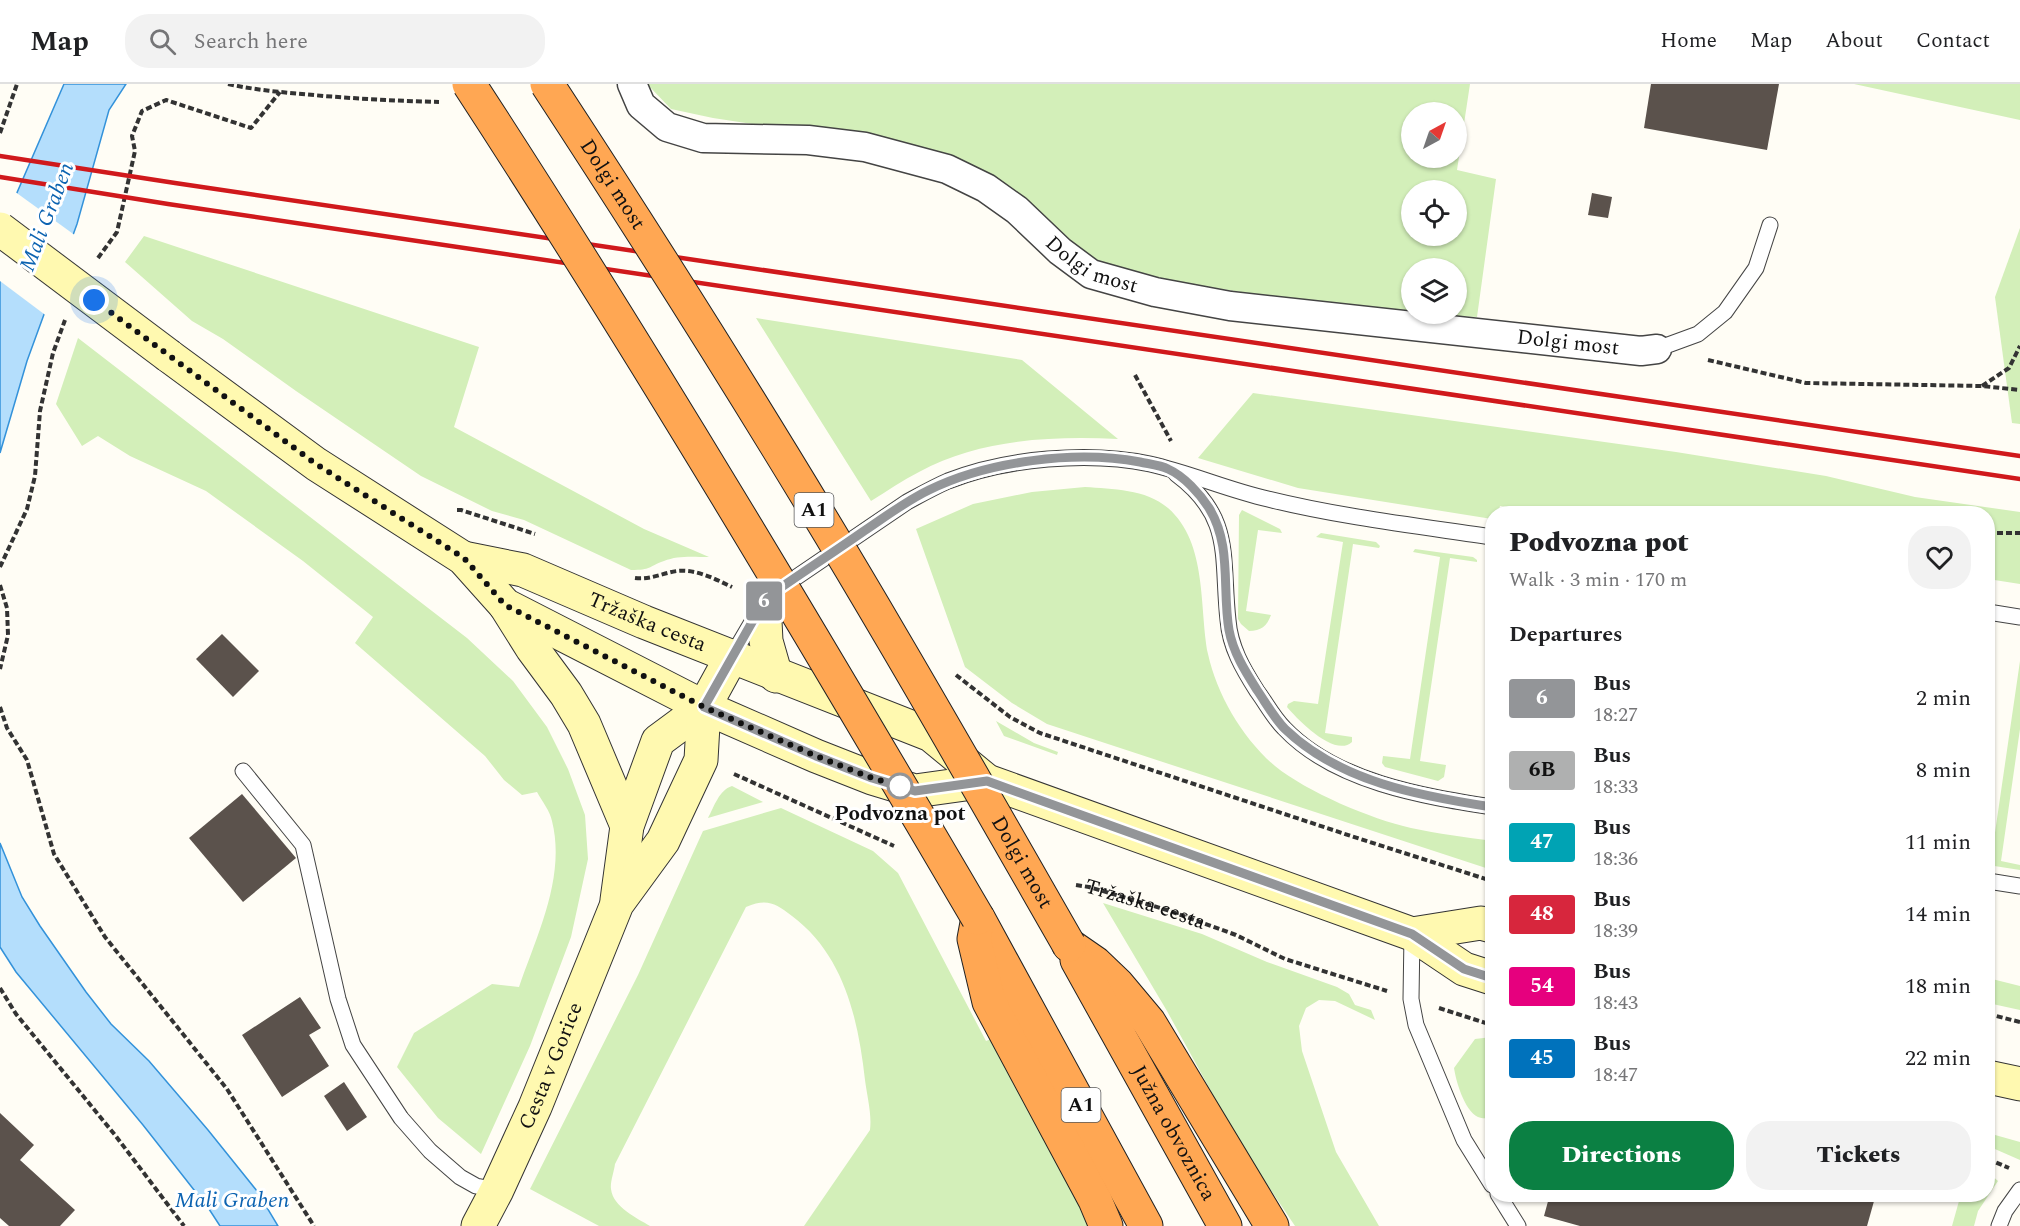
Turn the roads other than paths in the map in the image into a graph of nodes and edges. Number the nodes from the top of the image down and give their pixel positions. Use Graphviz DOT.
graph roads {
  1 [pos="547,84"];
  2 [pos="460,93"];
  3 [pos="636,95"];
  4 [pos="1770,225"];
  5 [pos="0,229"];
  6 [pos="1657,349"];
  7 [pos="1168,469"];
  8 [pos="1485,536"];
  9 [pos="464,558"];
  10 [pos="764,601"];
  11 [pos="505,605"];
  12 [pos="1995,613"];
  13 [pos="2020,616"];
  14 [pos="732,657"];
  15 [pos="776,676"];
  16 [pos="704,707"];
  17 [pos="243,771"];
  18 [pos="987,781"];
  19 [pos="1485,806"];
  20 [pos="627,826"];
  21 [pos="1995,882"];
  22 [pos="2020,886"];
  23 [pos="617,904"];
  24 [pos="1485,923"];
  25 [pos="1412,934"];
  26 [pos="1069,945"];
  27 [pos="1485,976"];
  28 [pos="1002,993"];
  29 [pos="1122,1040"];
  30 [pos="1995,1079"];
  31 [pos="2020,1084"];
  32 [pos="1485,1174"];
  33 [pos="497,1190"];
  34 [pos="2020,1190"];
  35 [pos="1503,1202"];
  36 [pos="478,1226"];
  37 [pos="1106,1226"];
  38 [pos="1146,1226"];
  39 [pos="1225,1226"];
  40 [pos="1272,1226"];
  41 [pos="1518,1226"];
  42 [pos="1999,1226"];
  1 -- 26 [label="highway, Dolgi most / A1, bridge"];
  2 -- 28 [label="highway, bridge"];
  3 -- 6 [label="street, Dolgi most"];
  4 -- 6 [label="lane"];
  5 -- 9 [label="main road, Tržaška cesta, bridge"];
  7 -- 8 [label="lane"];
  7 -- 10 [label="lane"];
  7 -- 19 [label="lane"];
  9 -- 11 [label="main road, Tržaška cesta"];
  9 -- 14 [label="main road, Tržaška cesta"];
  10 -- 14 [label="lane"];
  10 -- 15 [label="main road"];
  11 -- 16 [label="main road, Tržaška cesta"];
  11 -- 20 [label="main road"];
  12 -- 13 [label="lane"];
  14 -- 15 [label="main road, Tržaška cesta"];
  14 -- 16 [label="main road, Cesta v Gorice"];
  15 -- 18 [label="main road, Tržaška cesta"];
  16 -- 18 [label="main road, Tržaška cesta"];
  16 -- 20 [label="main road, Cesta v Gorice"];
  16 -- 23 [label="main road, Cesta v Gorice"];
  17 -- 33 [label="lane"];
  18 -- 25 [label="main road, Tržaška cesta"];
  20 -- 23 [label="main road, Cesta v Gorice"];
  21 -- 22 [label="lane"];
  23 -- 33 [label="main road, Cesta v Gorice"];
  24 -- 25 [label="main road, Tržaška cesta"];
  25 -- 27 [label="main road, Tržaška cesta"];
  25 -- 32 [label="lane"];
  26 -- 29 [label="highway, Dolgi most / A1"];
  26 -- 40 [label="highway"];
  28 -- 37 [label="highway"];
  28 -- 38 [label="highway, A1"];
  29 -- 39 [label="highway, Južna obvoznica / A1"];
  30 -- 31 [label="main road"];
  33 -- 36 [label="main road, Cesta v Gorice"];
  34 -- 42 [label="lane"];
  35 -- 41 [label="lane"];
}
